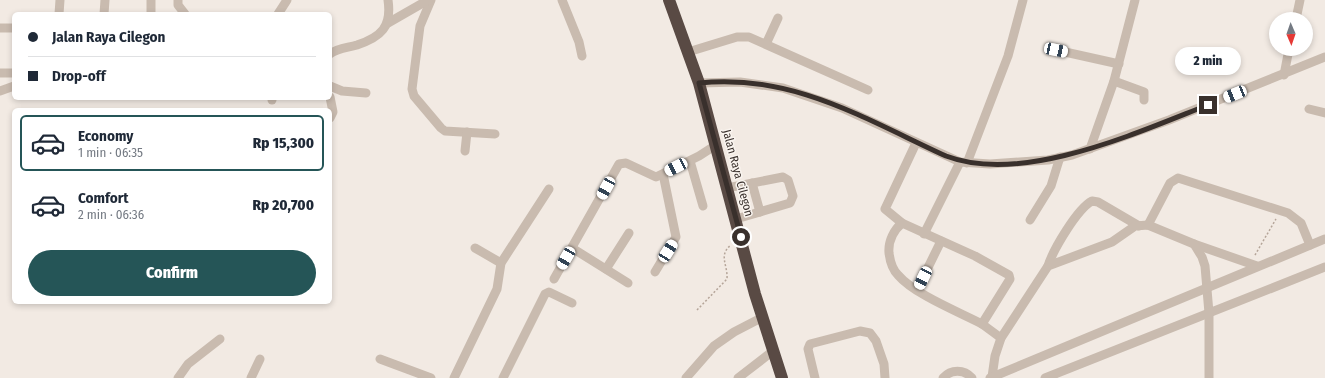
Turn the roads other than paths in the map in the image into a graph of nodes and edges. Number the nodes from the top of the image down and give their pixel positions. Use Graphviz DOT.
graph roads {
  1 [pos="60,0"];
  2 [pos="105,0"];
  3 [pos="151,0"];
  4 [pos="178,0"];
  5 [pos="287,0"];
  6 [pos="388,0"];
  7 [pos="428,0"];
  8 [pos="431,0"];
  9 [pos="562,0"];
  10 [pos="669,0"];
  11 [pos="1023,0"];
  12 [pos="1135,0"];
  13 [pos="1298,0"];
  14 [pos="59,12"];
  15 [pos="104,12"];
  16 [pos="151,12"];
  17 [pos="183,12"];
  18 [pos="279,12"];
  19 [pos="1297,12"];
  20 [pos="778,18"];
  21 [pos="388,23"];
  22 [pos="0,28"];
  23 [pos="12,28"];
  24 [pos="766,44"];
  25 [pos="1056,50"];
  26 [pos="688,52"];
  27 [pos="332,53"];
  28 [pos="582,56"];
  29 [pos="1288,56"];
  30 [pos="1325,57"];
  31 [pos="1119,64"];
  32 [pos="0,73"];
  33 [pos="12,73"];
  34 [pos="1284,75"];
  35 [pos="1114,81"];
  36 [pos="699,83"];
  37 [pos="12,87"];
  38 [pos="332,87"];
  39 [pos="868,90"];
  40 [pos="0,91"];
  41 [pos="366,93"];
  42 [pos="331,100"];
  43 [pos="1144,100"];
  44 [pos="1309,109"];
  45 [pos="1325,113"];
  46 [pos="332,114"];
  47 [pos="466,132"];
  48 [pos="495,134"];
  49 [pos="916,143"];
  50 [pos="716,145"];
  51 [pos="1090,149"];
  52 [pos="466,151"];
  53 [pos="1060,157"];
  54 [pos="690,161"];
  55 [pos="964,162"];
  56 [pos="663,174"];
  57 [pos="752,183"];
  58 [pos="727,188"];
  59 [pos="549,189"];
  60 [pos="703,206"];
  61 [pos="760,212"];
  62 [pos="736,219"];
  63 [pos="1030,220"];
  64 [pos="902,223"];
  65 [pos="1143,225"];
  66 [pos="629,233"];
  67 [pos="924,234"];
  68 [pos="1325,240"];
  69 [pos="941,241"];
  70 [pos="1194,244"];
  71 [pos="1310,246"];
  72 [pos="475,248"];
  73 [pos="572,248"];
  74 [pos="501,263"];
  75 [pos="1254,265"];
  76 [pos="1048,266"];
  77 [pos="1325,268"];
  78 [pos="606,269"];
  79 [pos="655,272"];
  80 [pos="554,279"];
  81 [pos="628,283"];
  82 [pos="1206,288"];
  83 [pos="917,290"];
  84 [pos="572,304"];
  85 [pos="1210,313"];
  86 [pos="763,318"];
  87 [pos="982,324"];
  88 [pos="1001,338"];
  89 [pos="220,339"];
  90 [pos="773,351"];
  91 [pos="380,358"];
  92 [pos="260,359"];
  93 [pos="178,378"];
  94 [pos="251,378"];
  95 [pos="431,378"];
  96 [pos="454,378"];
  97 [pos="503,378"];
  98 [pos="686,378"];
  99 [pos="738,378"];
  100 [pos="782,378"];
  101 [pos="815,378"];
  102 [pos="885,378"];
  103 [pos="943,378"];
  104 [pos="972,378"];
  105 [pos="991,378"];
  106 [pos="1045,378"];
  107 [pos="1209,378"];
  1 -- 14 [label="street"];
  2 -- 15 [label="street"];
  3 -- 16 [label="street"];
  4 -- 17 [label="street"];
  5 -- 18 [label="street"];
  6 -- 21 [label="street"];
  7 -- 21 [label="street"];
  8 -- 47 [label="street"];
  9 -- 28 [label="street"];
  10 -- 26 [label="highway, Jalan Raya Cilegon"];
  11 -- 55 [label="street"];
  12 -- 31 [label="street"];
  13 -- 19 [label="street"];
  20 -- 24 [label="street"];
  21 -- 27 [label="street"];
  22 -- 23 [label="street"];
  24 -- 26 [label="street"];
  24 -- 39 [label="street"];
  25 -- 31 [label="street"];
  26 -- 36 [label="highway, Jalan Raya Cilegon"];
  29 -- 34 [label="street"];
  30 -- 34 [label="street"];
  31 -- 35 [label="street"];
  32 -- 33 [label="street"];
  34 -- 51 [label="street"];
  35 -- 43 [label="street"];
  35 -- 51 [label="street"];
  36 -- 49 [label="street"];
  36 -- 50 [label="highway, Jalan Raya Cilegon"];
  37 -- 40 [label="street"];
  38 -- 41 [label="street"];
  42 -- 46 [label="street"];
  44 -- 45 [label="street"];
  47 -- 48 [label="street"];
  47 -- 52 [label="street"];
  49 -- 55 [label="street"];
  49 -- 64 [label="street"];
  50 -- 54 [label="street"];
  50 -- 58 [label="highway, Jalan Raya Cilegon"];
  51 -- 53 [label="street"];
  53 -- 55 [label="street"];
  53 -- 63 [label="street"];
  54 -- 56 [label="street"];
  54 -- 60 [label="street"];
  55 -- 67 [label="street"];
  56 -- 73 [label="street"];
  56 -- 79 [label="street"];
  57 -- 58 [label="street"];
  57 -- 61 [label="street"];
  57 -- 61 [label="street"];
  58 -- 62 [label="highway, Jalan Raya Cilegon"];
  59 -- 74 [label="street"];
  61 -- 62 [label="street"];
  62 -- 86 [label="highway, Jalan Raya Cilegon"];
  64 -- 67 [label="street"];
  64 -- 83 [label="street"];
  65 -- 70 [label="street"];
  65 -- 71 [label="street"];
  65 -- 76 [label="street"];
  65 -- 76 [label="street"];
  66 -- 78 [label="street"];
  67 -- 69 [label="street"];
  68 -- 71 [label="street"];
  69 -- 83 [label="street"];
  69 -- 87 [label="street"];
  70 -- 75 [label="street"];
  70 -- 82 [label="street"];
  71 -- 75 [label="street"];
  72 -- 74 [label="street"];
  73 -- 78 [label="street"];
  73 -- 80 [label="street"];
  74 -- 96 [label="street"];
  75 -- 82 [label="street"];
  76 -- 88 [label="street"];
  77 -- 85 [label="street"];
  78 -- 81 [label="street"];
  82 -- 85 [label="street"];
  82 -- 105 [label="street"];
  83 -- 87 [label="street"];
  84 -- 97 [label="street"];
  85 -- 106 [label="street"];
  85 -- 107 [label="street"];
  86 -- 90 [label="highway, Jalan Raya Cilegon"];
  86 -- 98 [label="street"];
  87 -- 88 [label="street"];
  88 -- 105 [label="street"];
  89 -- 93 [label="street"];
  90 -- 99 [label="street"];
  90 -- 100 [label="highway, Jalan Raya Cilegon"];
  91 -- 95 [label="street"];
  92 -- 94 [label="street"];
  101 -- 102 [label="street"];
  103 -- 104 [label="street"];
}
